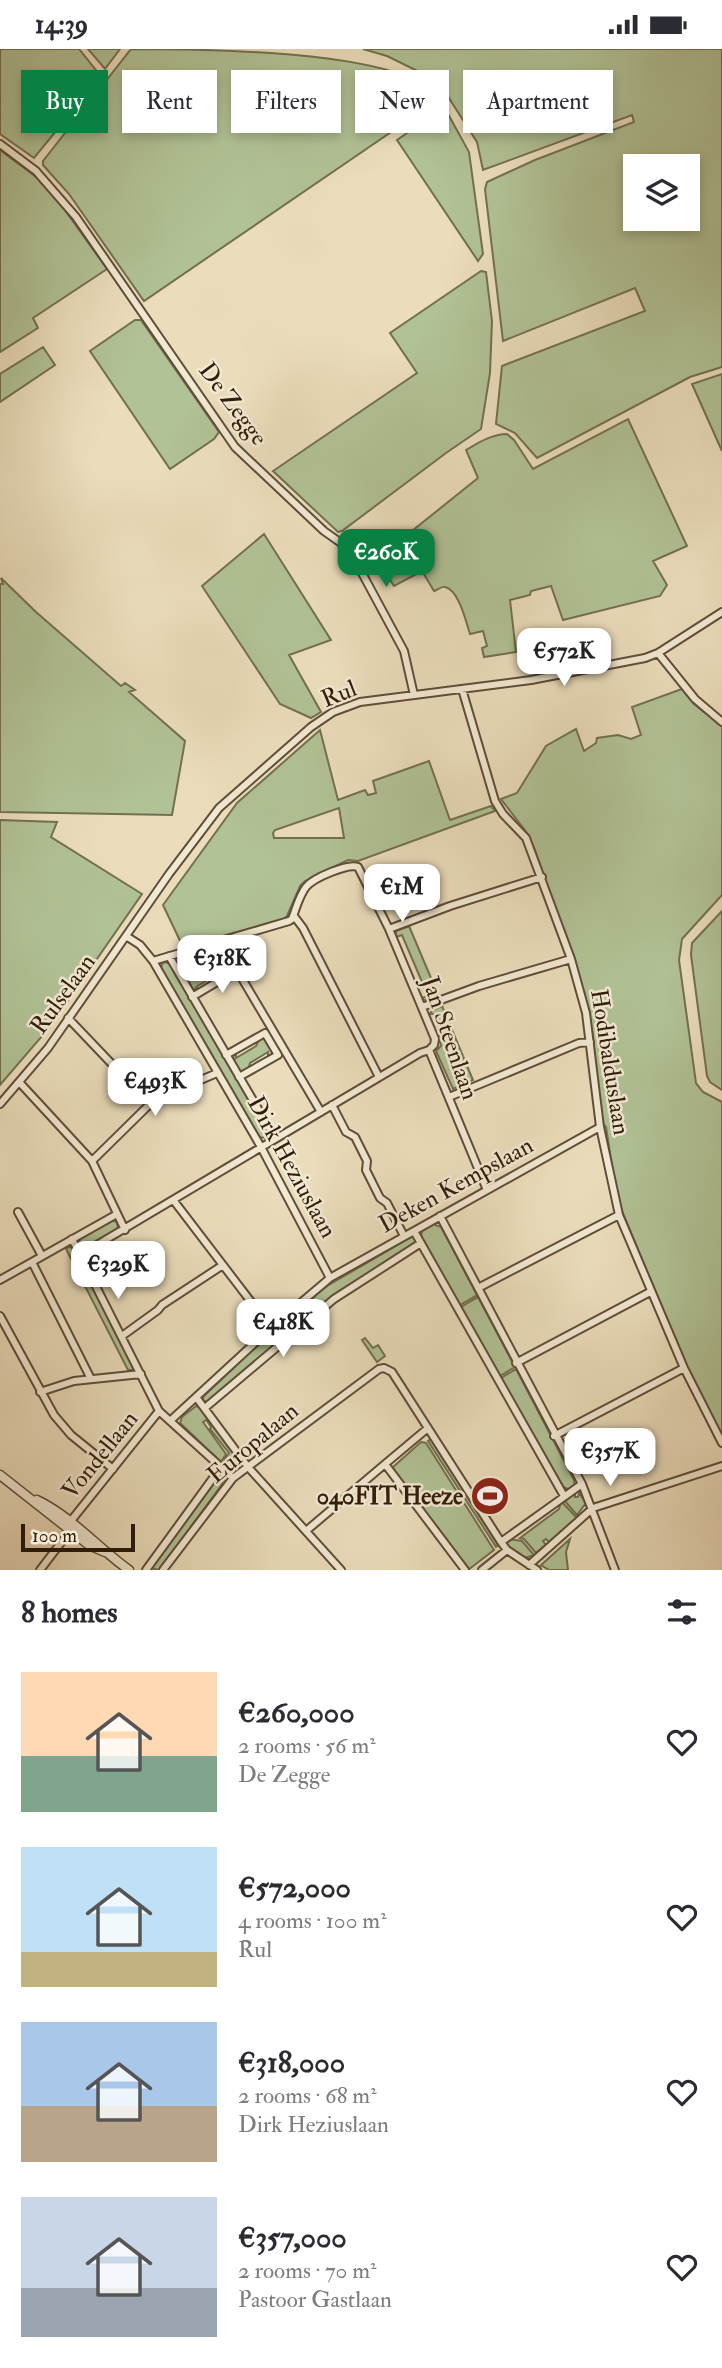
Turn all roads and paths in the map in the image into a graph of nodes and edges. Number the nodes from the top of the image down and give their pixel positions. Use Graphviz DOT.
graph roads {
  1 [pos="0,144"];
  2 [pos="722,612"];
  3 [pos="658,653"];
  4 [pos="462,689"];
  5 [pos="414,695"];
  6 [pos="722,722"];
  7 [pos="542,877"];
  8 [pos="294,916"];
  9 [pos="389,929"];
  10 [pos="126,936"];
  11 [pos="223,940"];
  12 [pos="169,955"];
  13 [pos="571,959"];
  14 [pos="153,961"];
  15 [pos="237,970"];
  16 [pos="192,997"];
  17 [pos="422,1007"];
  18 [pos="68,1018"];
  19 [pos="590,1042"];
  20 [pos="429,1050"];
  21 [pos="226,1055"];
  22 [pos="217,1073"];
  23 [pos="239,1077"];
  24 [pos="379,1077"];
  25 [pos="20,1083"];
  26 [pos="449,1097"];
  27 [pos="0,1104"];
  28 [pos="149,1104"];
  29 [pos="332,1105"];
  30 [pos="321,1112"];
  31 [pos="600,1127"];
  32 [pos="275,1138"];
  33 [pos="261,1147"];
  34 [pos="92,1161"];
  35 [pos="487,1190"];
  36 [pos="174,1201"];
  37 [pos="18,1212"];
  38 [pos="117,1214"];
  39 [pos="619,1215"];
  40 [pos="440,1216"];
  41 [pos="125,1230"];
  42 [pos="414,1231"];
  43 [pos="404,1236"];
  44 [pos="72,1239"];
  45 [pos="421,1243"];
  46 [pos="80,1255"];
  47 [pos="42,1256"];
  48 [pos="32,1262"];
  49 [pos="223,1265"];
  50 [pos="330,1278"];
  51 [pos="0,1280"];
  52 [pos="478,1288"];
  53 [pos="650,1291"];
  54 [pos="0,1316"];
  55 [pos="271,1328"];
  56 [pos="122,1336"];
  57 [pos="516,1363"];
  58 [pos="684,1368"];
  59 [pos="141,1374"];
  60 [pos="91,1379"];
  61 [pos="40,1392"];
  62 [pos="196,1397"];
  63 [pos="206,1407"];
  64 [pos="159,1411"];
  65 [pos="170,1421"];
  66 [pos="428,1427"];
  67 [pos="555,1436"];
  68 [pos="722,1443"];
  69 [pos="385,1464"];
  70 [pos="722,1466"];
  71 [pos="222,1467"];
  72 [pos="248,1467"];
  73 [pos="113,1469"];
  74 [pos="0,1475"];
  75 [pos="233,1478"];
  76 [pos="582,1484"];
  77 [pos="564,1496"];
  78 [pos="593,1508"];
  79 [pos="70,1526"];
  80 [pos="306,1531"];
  81 [pos="501,1542"];
  82 [pos="507,1550"];
  83 [pos="529,1565"];
  84 [pos="40,1570"];
  85 [pos="129,1570"];
  86 [pos="146,1570"];
  87 [pos="163,1570"];
  88 [pos="341,1570"];
  89 [pos="465,1570"];
  90 [pos="482,1570"];
  91 [pos="537,1570"];
  92 [pos="615,1570"];
  1 -- 5 [label="street, De Zegge"];
  2 -- 3 [label="street, Rul"];
  3 -- 4 [label="street, Rul"];
  3 -- 6 [label="street"];
  4 -- 5 [label="street, Rul"];
  4 -- 7 [label="street, Hodibalduslaan"];
  5 -- 10 [label="street, Rul"];
  7 -- 9 [label="street"];
  7 -- 13 [label="street, Hodibalduslaan"];
  8 -- 9 [label="street, Jan Steenlaan"];
  8 -- 11 [label="street"];
  8 -- 24 [label="street"];
  9 -- 17 [label="street, Jan Steenlaan"];
  10 -- 14 [label="street, Dirk Heziuslaan"];
  10 -- 18 [label="street, Rulselaan"];
  11 -- 12 [label="street"];
  11 -- 15 [label="street"];
  12 -- 14 [label="street"];
  12 -- 16 [label="street, Dirk Heziuslaan"];
  13 -- 17 [label="street"];
  13 -- 19 [label="street, Hodibalduslaan"];
  14 -- 22 [label="street, Dirk Heziuslaan"];
  15 -- 16 [label="street"];
  15 -- 30 [label="street"];
  16 -- 21 [label="street, Dirk Heziuslaan"];
  17 -- 20 [label="street, Jan Steenlaan"];
  18 -- 25 [label="street, Rulselaan"];
  18 -- 28 [label="street"];
  19 -- 26 [label="street"];
  19 -- 31 [label="street, Hodibalduslaan"];
  20 -- 24 [label="street"];
  20 -- 26 [label="street, Jan Steenlaan"];
  21 -- 23 [label="street, Dirk Heziuslaan"];
  21 -- 23 [label="street, Dirk Heziuslaan"];
  22 -- 28 [label="street"];
  22 -- 33 [label="street, Dirk Heziuslaan"];
  23 -- 32 [label="street, Dirk Heziuslaan"];
  24 -- 29 [label="street"];
  25 -- 27 [label="street, Rulselaan"];
  25 -- 34 [label="street"];
  26 -- 35 [label="street, Jan Steenlaan"];
  28 -- 34 [label="street"];
  29 -- 30 [label="street"];
  29 -- 43 [label="street"];
  30 -- 32 [label="street"];
  31 -- 35 [label="street, Deken Kempslaan"];
  31 -- 39 [label="street, Hodibalduslaan"];
  32 -- 33 [label="street"];
  33 -- 36 [label="street"];
  33 -- 50 [label="street, Dirk Heziuslaan"];
  34 -- 38 [label="street"];
  35 -- 40 [label="street, Deken Kempslaan"];
  36 -- 41 [label="street"];
  36 -- 49 [label="street"];
  37 -- 47 [label="street"];
  38 -- 41 [label="street"];
  38 -- 44 [label="street"];
  39 -- 52 [label="street"];
  39 -- 53 [label="street, Hodibalduslaan"];
  40 -- 42 [label="street, Deken Kempslaan"];
  40 -- 52 [label="street"];
  41 -- 46 [label="street"];
  42 -- 43 [label="street, Deken Kempslaan"];
  42 -- 45 [label="street"];
  43 -- 50 [label="street, Deken Kempslaan"];
  44 -- 46 [label="street"];
  44 -- 47 [label="street"];
  45 -- 63 [label="street, Deken Kempslaan"];
  45 -- 77 [label="street"];
  46 -- 56 [label="street"];
  47 -- 48 [label="street"];
  48 -- 51 [label="street"];
  48 -- 60 [label="street"];
  49 -- 55 [label="street"];
  49 -- 56 [label="street"];
  50 -- 55 [label="street, Deken Kempslaan"];
  52 -- 57 [label="street"];
  53 -- 57 [label="street"];
  53 -- 58 [label="street, Hodibalduslaan"];
  54 -- 61 [label="street"];
  55 -- 62 [label="street, Deken Kempslaan"];
  56 -- 59 [label="street"];
  57 -- 67 [label="street"];
  58 -- 67 [label="street"];
  58 -- 68 [label="street, Hodibalduslaan"];
  59 -- 60 [label="street"];
  59 -- 64 [label="street"];
  60 -- 61 [label="street"];
  61 -- 73 [label="street"];
  62 -- 63 [label="street"];
  62 -- 65 [label="street, Deken Kempslaan"];
  63 -- 72 [label="street"];
  64 -- 65 [label="street"];
  64 -- 73 [label="street, Vondellaan"];
  65 -- 71 [label="street"];
  66 -- 69 [label="street"];
  66 -- 72 [label="street, Europalaan"];
  66 -- 81 [label="street"];
  67 -- 76 [label="street"];
  69 -- 80 [label="street"];
  69 -- 89 [label="street"];
  70 -- 78 [label="street"];
  71 -- 75 [label="street"];
  71 -- 86 [label="street, Europalaan"];
  72 -- 75 [label="street, Europalaan"];
  72 -- 80 [label="street"];
  73 -- 79 [label="street, Vondellaan"];
  74 -- 79 [label="street"];
  75 -- 87 [label="street, Europalaan"];
  76 -- 77 [label="street"];
  76 -- 78 [label="street"];
  77 -- 81 [label="street"];
  78 -- 83 [label="street"];
  78 -- 92 [label="street"];
  79 -- 84 [label="street, Vondellaan"];
  79 -- 85 [label="street"];
  80 -- 88 [label="street"];
  81 -- 82 [label="street"];
  82 -- 83 [label="street"];
  82 -- 90 [label="street"];
  83 -- 91 [label="street"];
}
